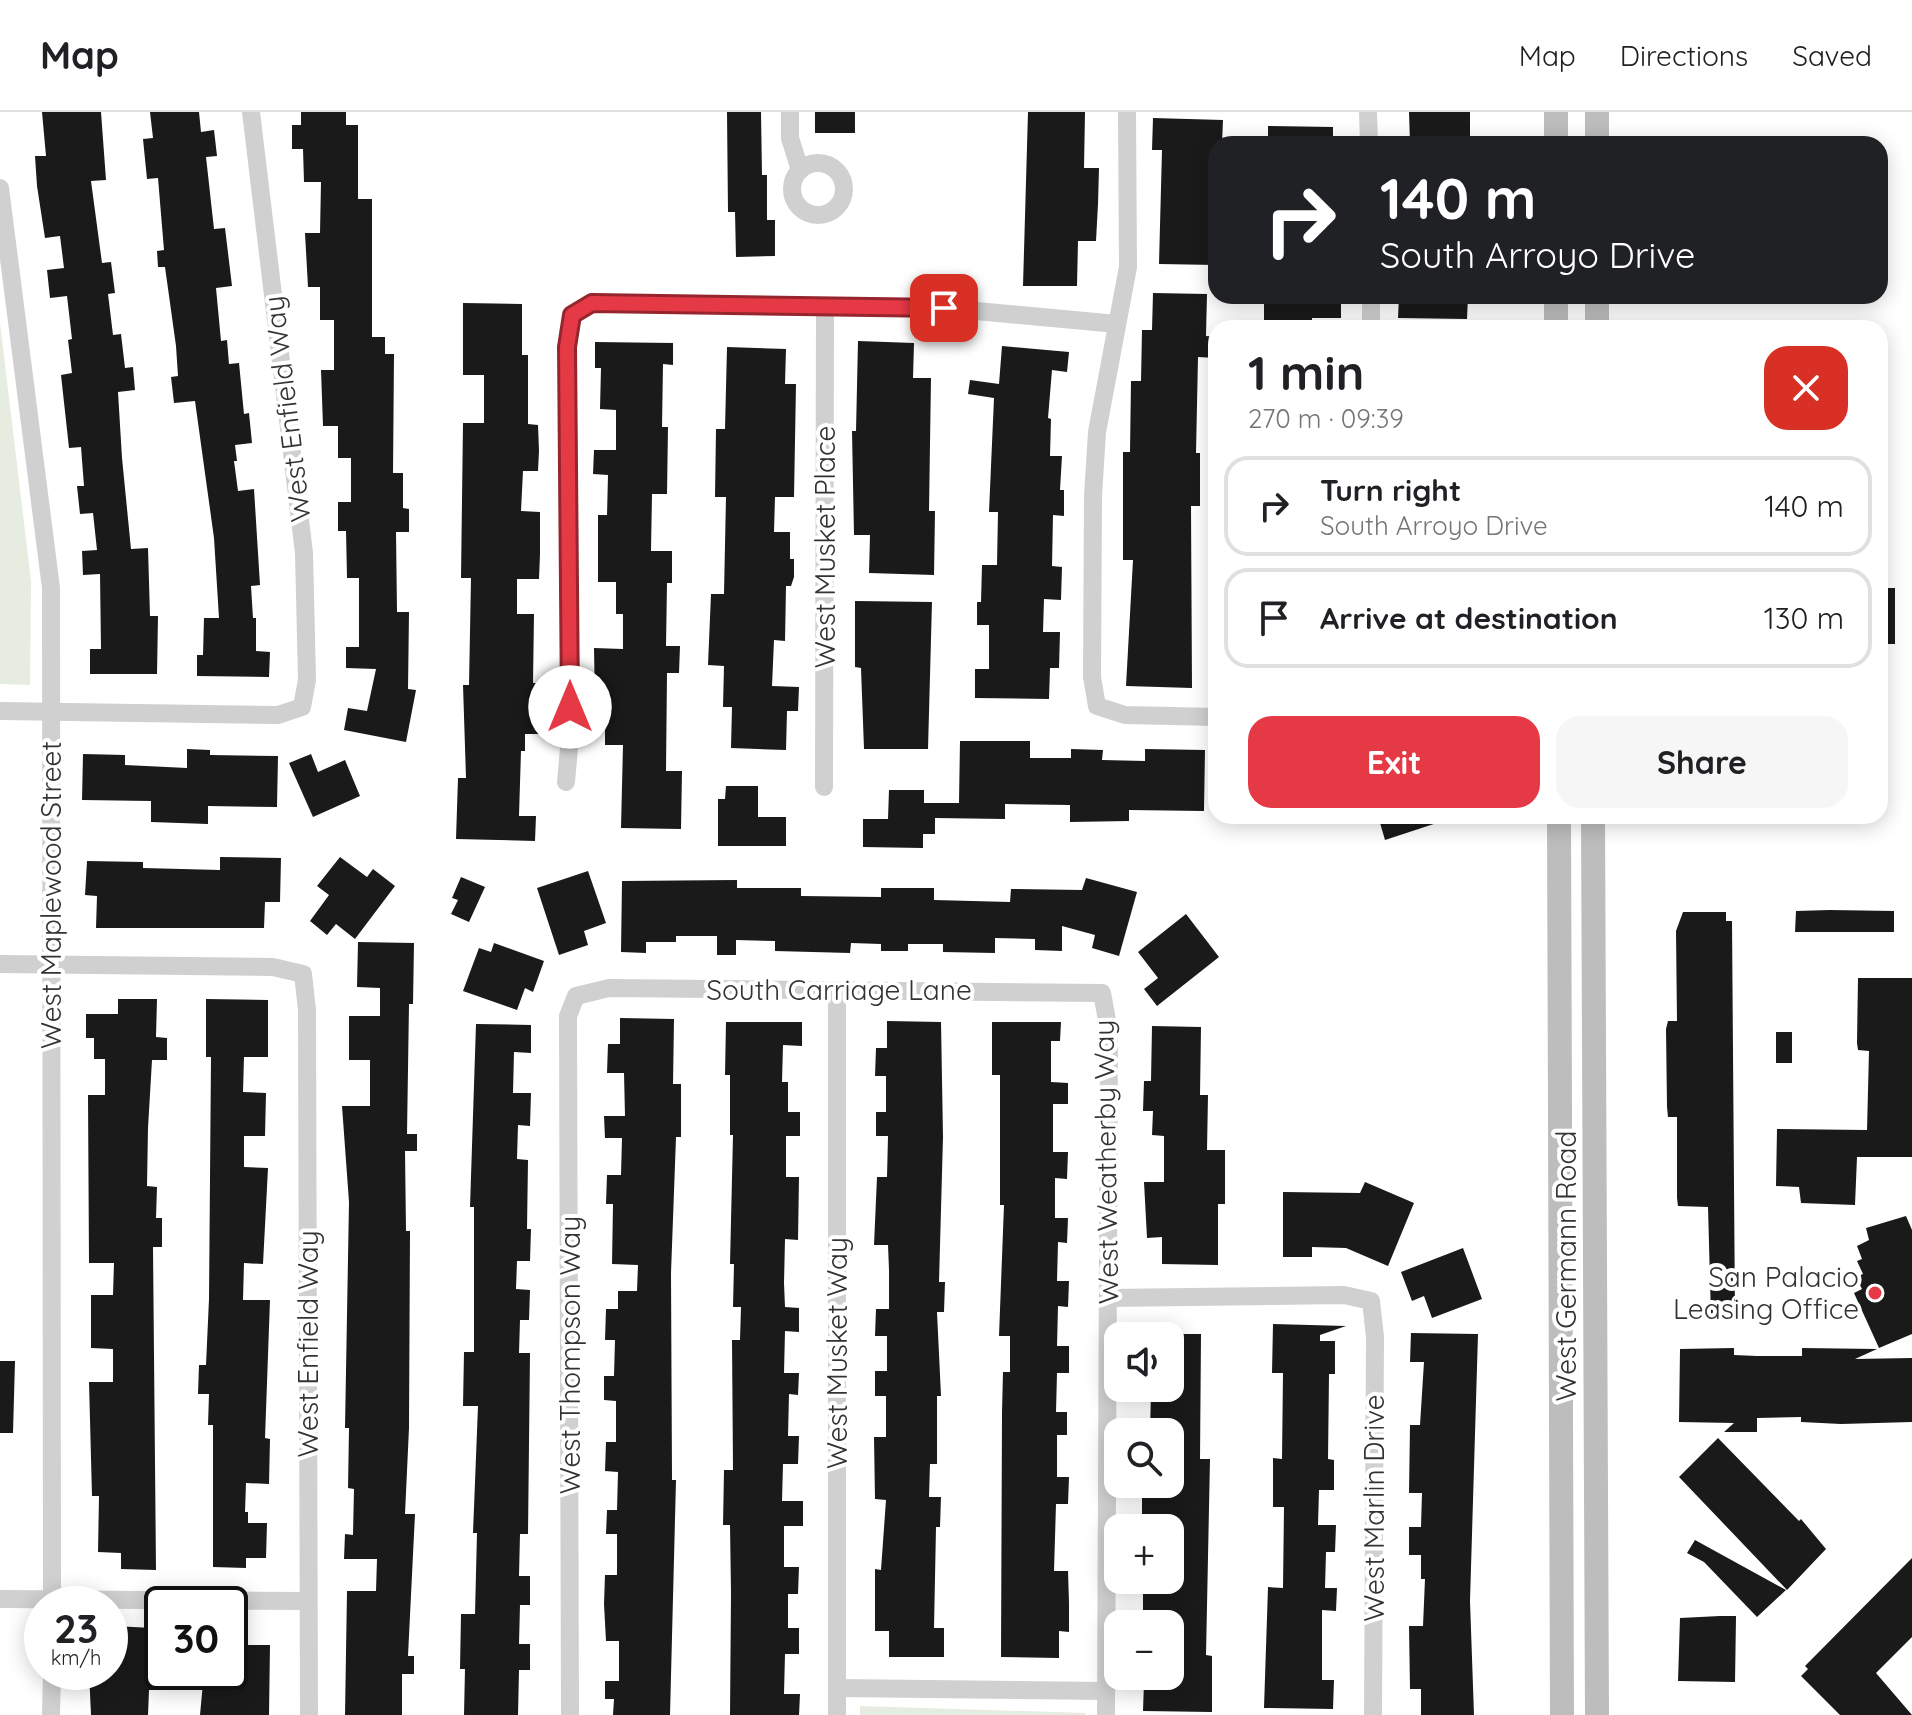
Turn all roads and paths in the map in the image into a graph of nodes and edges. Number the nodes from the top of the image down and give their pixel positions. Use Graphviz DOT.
graph roads {
  1 [pos="251,112"];
  2 [pos="790,112"];
  3 [pos="1127,112"];
  4 [pos="1368,112"];
  5 [pos="1556,112"];
  6 [pos="1597,112"];
  7 [pos="1369,136"];
  8 [pos="1556,136"];
  9 [pos="1597,136"];
  10 [pos="800,170"];
  11 [pos="0,188"];
  12 [pos="825,306"];
  13 [pos="1117,324"];
  14 [pos="0,711"];
  15 [pos="52,712"];
  16 [pos="1208,717"];
  17 [pos="566,782"];
  18 [pos="824,787"];
  19 [pos="1559,824"];
  20 [pos="1593,824"];
  21 [pos="0,964"];
  22 [pos="50,965"];
  23 [pos="837,991"];
  24 [pos="1102,993"];
  25 [pos="576,996"];
  26 [pos="1108,1298"];
  27 [pos="52,1586"];
  28 [pos="0,1599"];
  29 [pos="24,1600"];
  30 [pos="308,1601"];
  31 [pos="128,1602"];
  32 [pos="837,1688"];
  33 [pos="52,1690"];
  34 [pos="1106,1691"];
  35 [pos="51,1715"];
  36 [pos="309,1715"];
  37 [pos="570,1715"];
  38 [pos="837,1715"];
  39 [pos="1106,1715"];
  40 [pos="1373,1715"];
  41 [pos="1562,1715"];
  42 [pos="1597,1715"];
  1 -- 15 [label="street, West Enfield Way"];
  2 -- 10 [label="street"];
  3 -- 13 [label="street"];
  4 -- 7 [label="street"];
  5 -- 8 [label="main road"];
  6 -- 9 [label="main road"];
  11 -- 15 [label="street, West Maplewood Street"];
  12 -- 13 [label="street"];
  12 -- 17 [label="street"];
  12 -- 18 [label="street, West Musket Place"];
  13 -- 16 [label="street"];
  14 -- 15 [label="street"];
  15 -- 22 [label="street, West Maplewood Street"];
  19 -- 41 [label="main road, West Germann Road"];
  20 -- 42 [label="main road, West Germann Road"];
  21 -- 22 [label="street"];
  22 -- 27 [label="street, West Maplewood Street"];
  22 -- 30 [label="street, West Enfield Way"];
  23 -- 24 [label="street, South Carriage Lane"];
  23 -- 25 [label="street, South Carriage Lane"];
  23 -- 32 [label="street, West Musket Way"];
  24 -- 26 [label="street, West Weatherby Way"];
  25 -- 37 [label="street, West Thompson Way"];
  26 -- 34 [label="street, West Weatherby Way"];
  26 -- 40 [label="street, West Marlin Drive"];
  28 -- 29 [label="street"];
  30 -- 31 [label="street"];
  30 -- 36 [label="street, West Enfield Way"];
  32 -- 34 [label="street"];
  32 -- 38 [label="street, West Musket Way"];
  33 -- 35 [label="street"];
  34 -- 39 [label="street, West Weatherby Way"];
}
